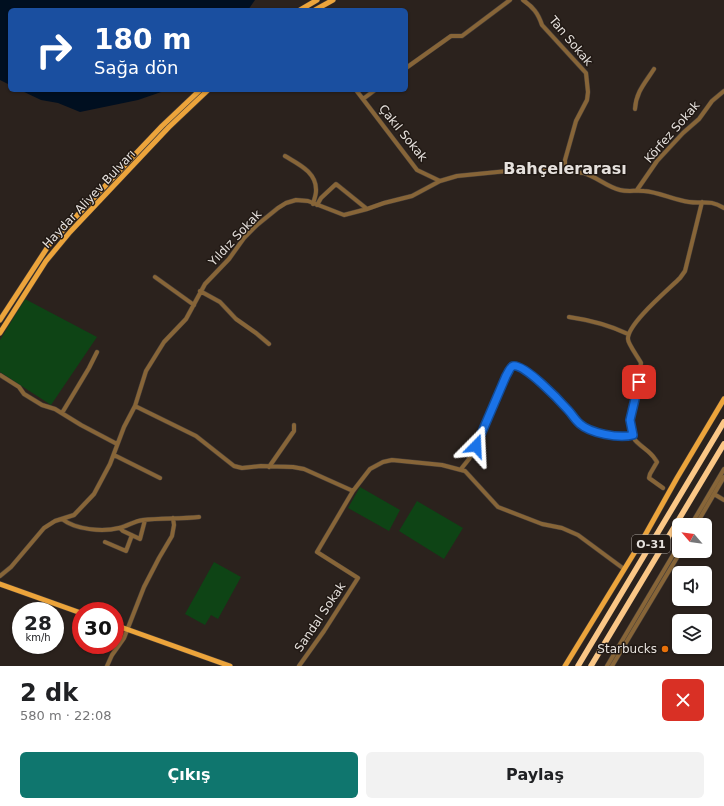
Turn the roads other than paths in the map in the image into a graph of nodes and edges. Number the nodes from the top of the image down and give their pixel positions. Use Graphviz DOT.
graph roads {
  1 [pos="318,0"];
  2 [pos="333,0"];
  3 [pos="510,0"];
  4 [pos="523,0"];
  5 [pos="304,8"];
  6 [pos="319,8"];
  7 [pos="408,67"];
  8 [pos="654,69"];
  9 [pos="724,91"];
  10 [pos="198,92"];
  11 [pos="206,92"];
  12 [pos="358,92"];
  13 [pos="372,92"];
  14 [pos="363,99"];
  15 [pos="635,109"];
  16 [pos="285,156"];
  17 [pos="565,171"];
  18 [pos="440,181"];
  19 [pos="637,190"];
  20 [pos="702,202"];
  21 [pos="315,204"];
  22 [pos="724,208"];
  23 [pos="367,209"];
  24 [pos="155,277"];
  25 [pos="200,291"];
  26 [pos="194,305"];
  27 [pos="569,317"];
  28 [pos="1,318"];
  29 [pos="8,320"];
  30 [pos="0,333"];
  31 [pos="628,334"];
  32 [pos="269,344"];
  33 [pos="97,352"];
  34 [pos="0,375"];
  35 [pos="724,399"];
  36 [pos="135,406"];
  37 [pos="62,413"];
  38 [pos="724,422"];
  39 [pos="294,425"];
  40 [pos="633,435"];
  41 [pos="117,444"];
  42 [pos="724,444"];
  43 [pos="114,455"];
  44 [pos="269,467"];
  45 [pos="461,469"];
  46 [pos="724,469"];
  47 [pos="724,477"];
  48 [pos="160,478"];
  49 [pos="663,488"];
  50 [pos="353,491"];
  51 [pos="714,494"];
  52 [pos="724,500"];
  53 [pos="199,517"];
  54 [pos="173,518"];
  55 [pos="695,518"];
  56 [pos="700,518"];
  57 [pos="62,520"];
  58 [pos="145,520"];
  59 [pos="120,528"];
  60 [pos="132,535"];
  61 [pos="105,542"];
  62 [pos="672,557"];
  63 [pos="677,558"];
  64 [pos="624,569"];
  65 [pos="0,576"];
  66 [pos="0,584"];
  67 [pos="72,610"];
  68 [pos="124,628"];
  69 [pos="128,630"];
  70 [pos="108,666"];
  71 [pos="230,666"];
  72 [pos="298,666"];
  73 [pos="565,666"];
  74 [pos="578,666"];
  75 [pos="592,666"];
  76 [pos="608,666"];
  77 [pos="612,666"];
  1 -- 5 [label="main road"];
  2 -- 6 [label="main road"];
  3 -- 7 [label="street"];
  4 -- 17 [label="street, Tan Sokak"];
  8 -- 15 [label="street"];
  9 -- 19 [label="street, Körfez Sokak"];
  10 -- 28 [label="main road, Haydar Aliyev Bulvarı"];
  11 -- 29 [label="main road, Haydar Aliyev Bulvarı"];
  12 -- 14 [label="street, Çakıl Sokak"];
  13 -- 14 [label="street"];
  14 -- 18 [label="street, Çakıl Sokak"];
  16 -- 21 [label="street"];
  17 -- 18 [label="street, Yıldız Sokak"];
  17 -- 19 [label="street, Yıldız Sokak"];
  18 -- 23 [label="street, Yıldız Sokak"];
  19 -- 20 [label="street, Yıldız Sokak"];
  20 -- 22 [label="street, Yıldız Sokak"];
  20 -- 31 [label="street"];
  21 -- 23 [label="street, Yıldız Sokak"];
  21 -- 23 [label="street"];
  21 -- 25 [label="street, Yıldız Sokak"];
  24 -- 26 [label="street"];
  25 -- 26 [label="street, Yıldız Sokak"];
  25 -- 32 [label="street"];
  26 -- 36 [label="street, Yıldız Sokak"];
  27 -- 31 [label="street"];
  28 -- 29 [label="street"];
  29 -- 30 [label="main road, Haydar Aliyev Bulvarı"];
  31 -- 40 [label="street"];
  33 -- 37 [label="street"];
  34 -- 37 [label="street"];
  35 -- 64 [label="main road"];
  36 -- 41 [label="street, Yıldız Sokak"];
  36 -- 44 [label="street"];
  37 -- 41 [label="street"];
  38 -- 74 [label="highway, O-31"];
  39 -- 44 [label="street"];
  40 -- 45 [label="street"];
  40 -- 49 [label="street"];
  41 -- 43 [label="street, Yıldız Sokak"];
  42 -- 75 [label="highway, O-31"];
  43 -- 48 [label="street"];
  43 -- 57 [label="street, Yıldız Sokak"];
  44 -- 50 [label="street"];
  45 -- 50 [label="street, Sandal Sokak"];
  45 -- 64 [label="street"];
  46 -- 55 [label="street"];
  47 -- 51 [label="street"];
  50 -- 72 [label="street, Sandal Sokak"];
  51 -- 52 [label="street"];
  51 -- 56 [label="street"];
  53 -- 54 [label="street"];
  54 -- 58 [label="street"];
  54 -- 69 [label="street"];
  57 -- 59 [label="street"];
  57 -- 65 [label="street, Yıldız Sokak"];
  58 -- 59 [label="street"];
  58 -- 60 [label="street"];
  59 -- 60 [label="street"];
  60 -- 61 [label="street"];
  62 -- 76 [label="street"];
  63 -- 77 [label="street"];
  64 -- 73 [label="main road"];
  66 -- 67 [label="main road"];
  68 -- 69 [label="main road"];
  69 -- 70 [label="street"];
  69 -- 71 [label="main road"];
}
